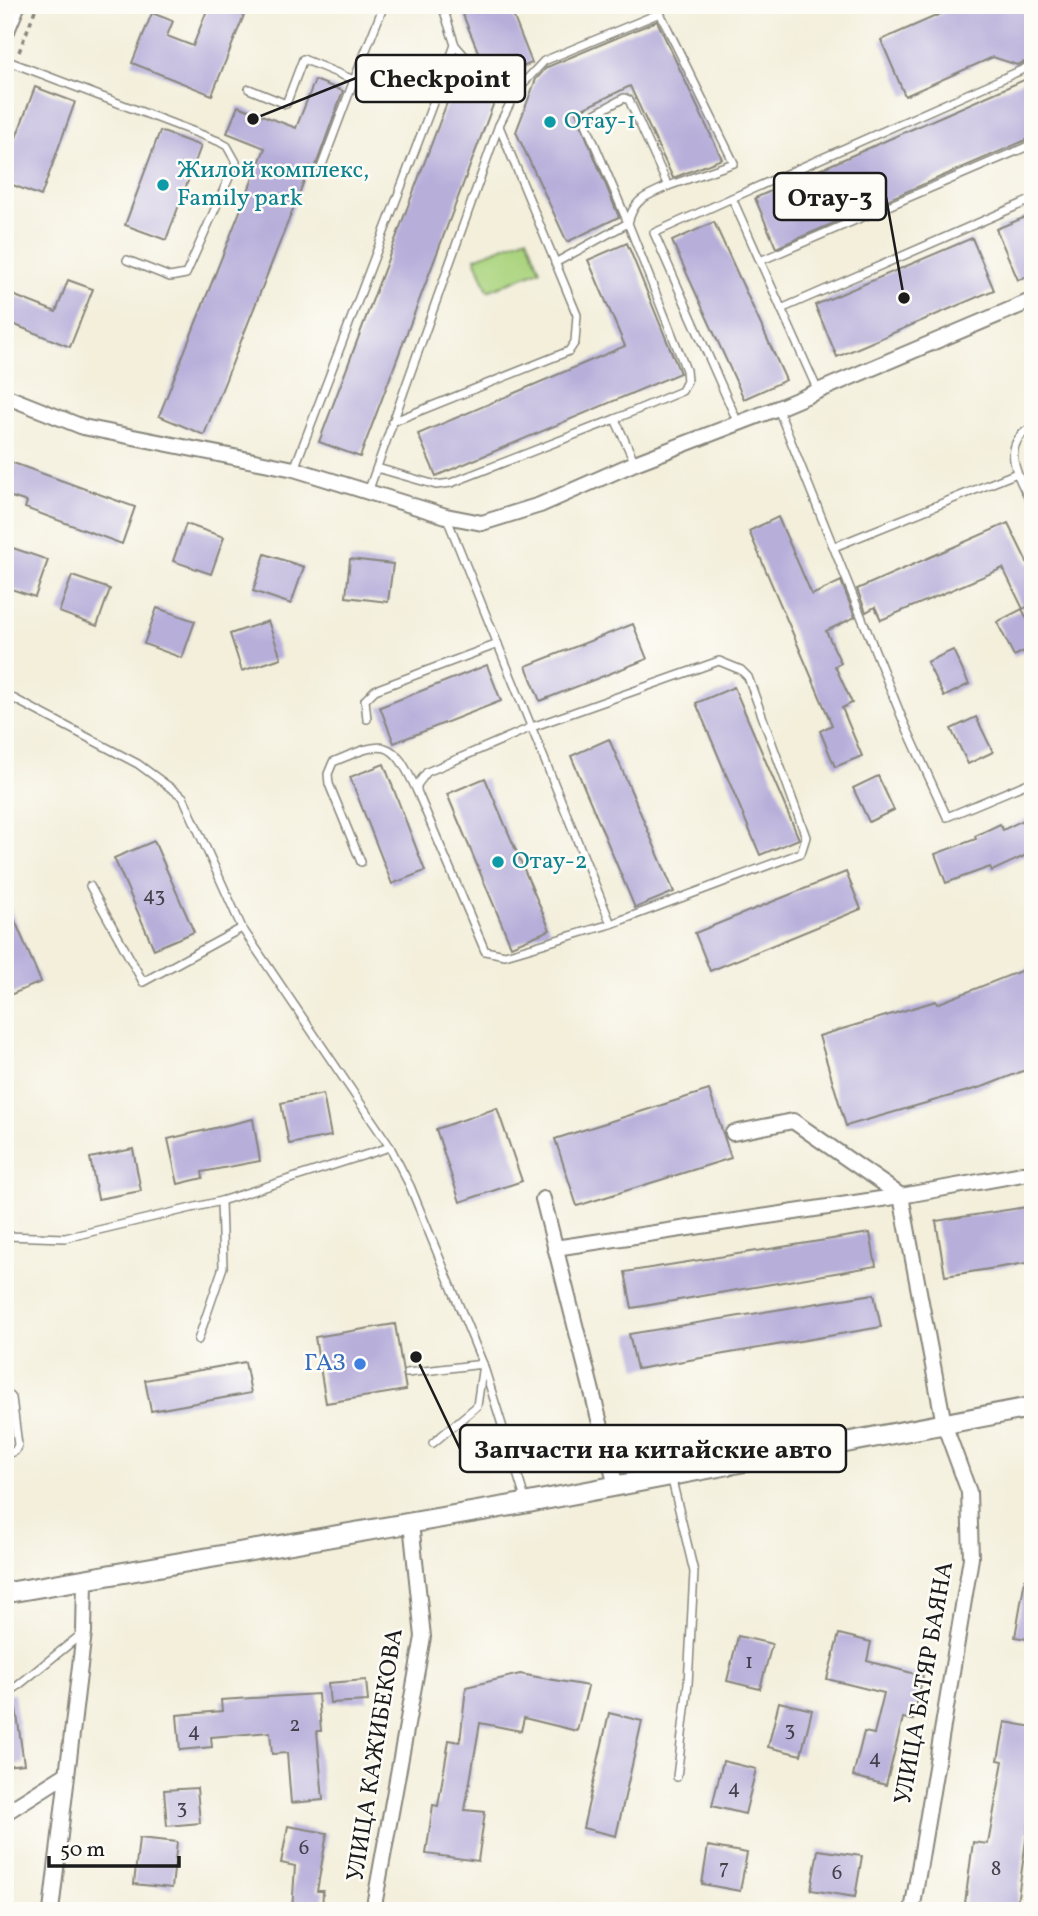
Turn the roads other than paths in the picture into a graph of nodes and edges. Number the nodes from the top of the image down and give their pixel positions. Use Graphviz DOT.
graph roads {
  1 [pos="15,5"];
  2 [pos="384,5"];
  3 [pos="442,5"];
  4 [pos="5,29"];
  5 [pos="456,45"];
  6 [pos="5,60"];
  7 [pos="1033,65"];
  8 [pos="354,80"];
  9 [pos="249,89"];
  10 [pos="510,102"];
  11 [pos="499,125"];
  12 [pos="1033,144"];
  13 [pos="321,168"];
  14 [pos="668,186"];
  15 [pos="732,198"];
  16 [pos="1033,199"];
  17 [pos="628,223"];
  18 [pos="127,260"];
  19 [pos="760,261"];
  20 [pos="555,263"];
  21 [pos="1033,300"];
  22 [pos="781,309"];
  23 [pos="818,391"];
  24 [pos="5,396"];
  25 [pos="778,408"];
  26 [pos="615,419"];
  27 [pos="392,422"];
  28 [pos="738,423"];
  29 [pos="1033,427"];
  30 [pos="635,463"];
  31 [pos="377,468"];
  32 [pos="295,469"];
  33 [pos="1017,472"];
  34 [pos="369,492"];
  35 [pos="1033,508"];
  36 [pos="446,516"];
  37 [pos="834,547"];
  38 [pos="498,644"];
  39 [pos="5,694"];
  40 [pos="367,719"];
  41 [pos="532,727"];
  42 [pos="1033,781"];
  43 [pos="417,792"];
  44 [pos="362,862"];
  45 [pos="90,886"];
  46 [pos="611,924"];
  47 [pos="242,928"];
  48 [pos="733,1133"];
  49 [pos="390,1147"];
  50 [pos="1033,1172"];
  51 [pos="901,1196"];
  52 [pos="543,1199"];
  53 [pos="220,1201"];
  54 [pos="5,1236"];
  55 [pos="555,1248"];
  56 [pos="198,1340"];
  57 [pos="483,1364"];
  58 [pos="407,1373"];
  59 [pos="5,1390"];
  60 [pos="1033,1407"];
  61 [pos="944,1424"];
  62 [pos="433,1443"];
  63 [pos="5,1455"];
  64 [pos="671,1475"];
  65 [pos="616,1486"];
  66 [pos="526,1503"];
  67 [pos="411,1523"];
  68 [pos="85,1579"];
  69 [pos="5,1593"];
  70 [pos="83,1632"];
  71 [pos="5,1689"];
  72 [pos="65,1775"];
  73 [pos="677,1777"];
  74 [pos="5,1814"];
  75 [pos="51,1911"];
  76 [pos="373,1911"];
  77 [pos="912,1911"];
  1 -- 4 [label="main road"];
  2 -- 8 [label="lane"];
  3 -- 5 [label="lane"];
  5 -- 10 [label="lane"];
  5 -- 32 [label="lane"];
  6 -- 18 [label="lane"];
  7 -- 15 [label="lane"];
  8 -- 9 [label="lane"];
  8 -- 13 [label="lane"];
  10 -- 11 [label="lane"];
  10 -- 14 [label="lane"];
  11 -- 20 [label="lane"];
  11 -- 27 [label="lane"];
  12 -- 19 [label="lane"];
  14 -- 17 [label="lane"];
  14 -- 17 [label="lane"];
  15 -- 19 [label="lane"];
  15 -- 28 [label="lane"];
  16 -- 22 [label="lane"];
  17 -- 20 [label="lane"];
  17 -- 26 [label="lane"];
  19 -- 22 [label="lane"];
  20 -- 27 [label="lane"];
  21 -- 23 [label="street"];
  22 -- 23 [label="lane"];
  23 -- 25 [label="street"];
  24 -- 32 [label="street"];
  25 -- 28 [label="street"];
  25 -- 37 [label="lane"];
  26 -- 30 [label="lane"];
  26 -- 31 [label="lane"];
  27 -- 31 [label="lane"];
  28 -- 30 [label="street"];
  29 -- 33 [label="lane"];
  30 -- 36 [label="street"];
  31 -- 34 [label="lane"];
  32 -- 34 [label="street"];
  33 -- 35 [label="lane"];
  33 -- 37 [label="lane"];
  34 -- 36 [label="street"];
  36 -- 38 [label="lane"];
  37 -- 42 [label="lane"];
  38 -- 40 [label="lane"];
  38 -- 41 [label="lane"];
  39 -- 47 [label="lane"];
  41 -- 43 [label="lane"];
  41 -- 46 [label="lane"];
  41 -- 46 [label="lane"];
  43 -- 44 [label="lane"];
  43 -- 46 [label="lane"];
  45 -- 47 [label="lane"];
  47 -- 49 [label="lane"];
  48 -- 51 [label="street"];
  49 -- 53 [label="lane"];
  49 -- 57 [label="lane"];
  50 -- 51 [label="street"];
  51 -- 55 [label="street"];
  51 -- 61 [label="street, УЛИЦА БАТЯР БАЯНА"];
  52 -- 55 [label="street"];
  53 -- 54 [label="lane"];
  53 -- 56 [label="lane"];
  55 -- 65 [label="street"];
  57 -- 58 [label="lane"];
  57 -- 62 [label="lane"];
  57 -- 66 [label="lane"];
  59 -- 63 [label="lane"];
  60 -- 61 [label="main road"];
  61 -- 64 [label="main road"];
  61 -- 77 [label="street, УЛИЦА БАТЯР БАЯНА"];
  64 -- 65 [label="main road"];
  64 -- 73 [label="lane"];
  65 -- 66 [label="main road"];
  66 -- 67 [label="main road"];
  67 -- 68 [label="main road"];
  67 -- 76 [label="street, УЛИЦА КАЖИБЕКОВА"];
  68 -- 69 [label="main road"];
  68 -- 70 [label="street"];
  70 -- 71 [label="lane"];
  70 -- 72 [label="street"];
  72 -- 74 [label="street"];
  72 -- 75 [label="street"];
}
